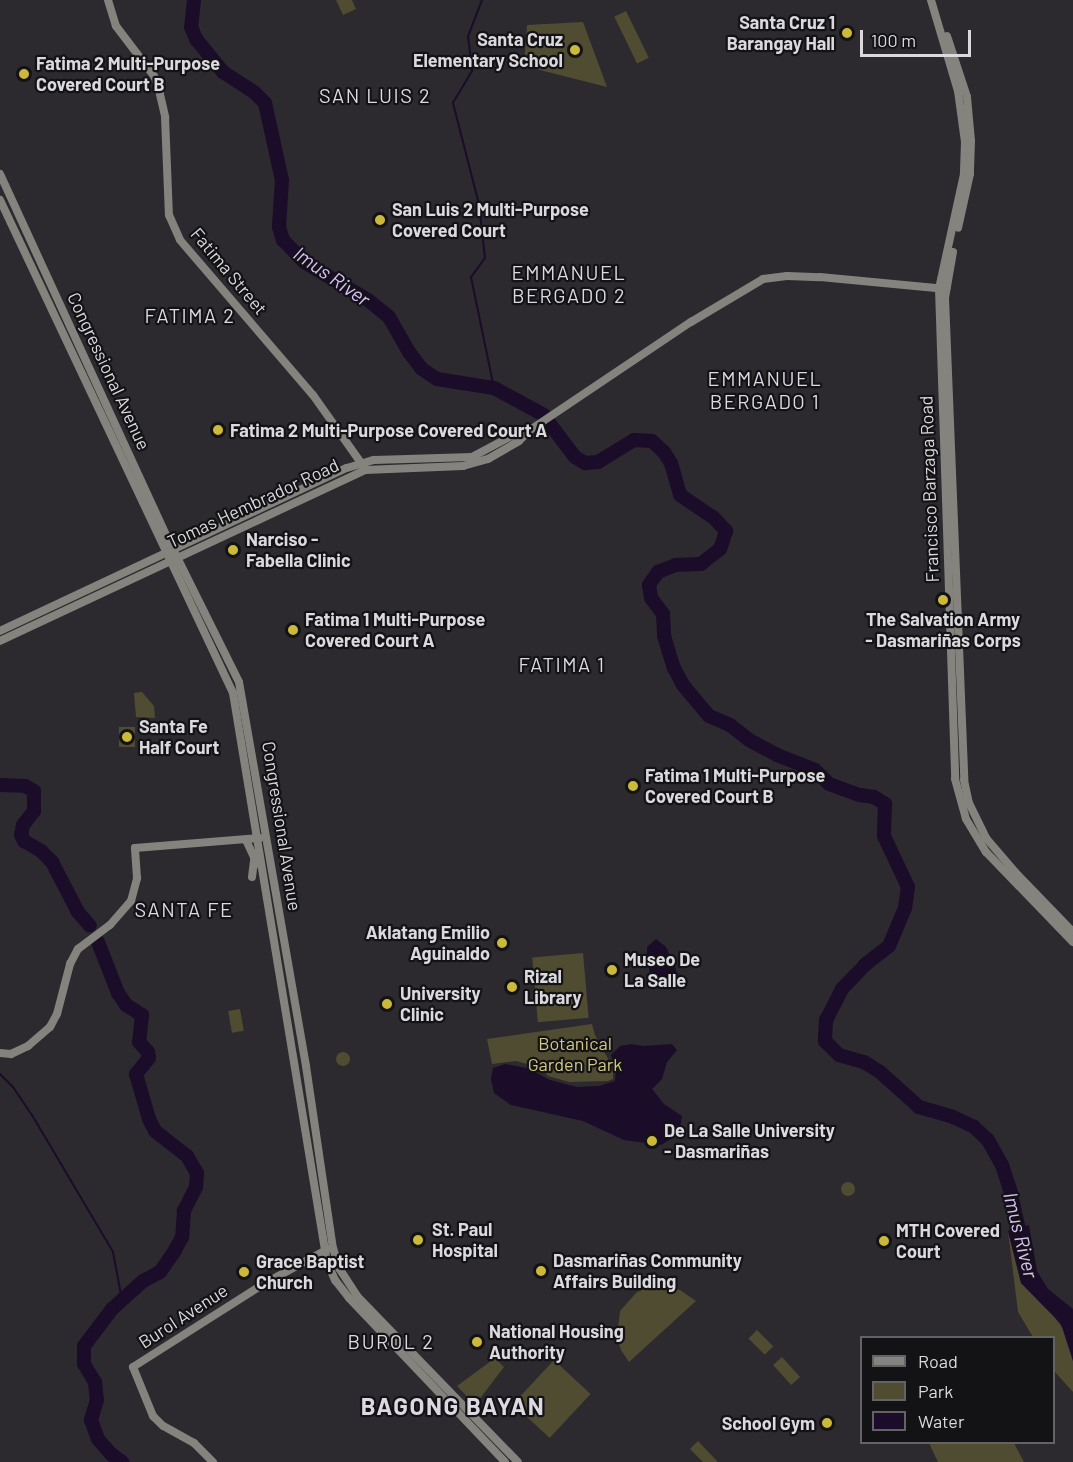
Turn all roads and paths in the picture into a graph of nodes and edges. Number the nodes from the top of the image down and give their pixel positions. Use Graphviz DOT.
graph roads {
  1 [pos="108,0"];
  2 [pos="931,0"];
  3 [pos="936,0"];
  4 [pos="0,174"];
  5 [pos="12,200"];
  6 [pos="1,203"];
  7 [pos="942,289"];
  8 [pos="363,466"];
  9 [pos="171,555"];
  10 [pos="157,566"];
  11 [pos="179,579"];
  12 [pos="0,631"];
  13 [pos="0,640"];
  14 [pos="266,837"];
  15 [pos="251,839"];
  16 [pos="254,858"];
  17 [pos="262,876"];
  18 [pos="252,877"];
  19 [pos="1073,932"];
  20 [pos="1073,942"];
  21 [pos="0,1053"];
  22 [pos="328,1249"];
  23 [pos="213,1462"];
  24 [pos="505,1462"];
  25 [pos="518,1462"];
  1 -- 8 [label="street, Fatima Street"];
  2 -- 7 [label="street, Francisco Barzaga Road"];
  3 -- 7 [label="street, Francisco Barzaga Road"];
  4 -- 5 [label="street, Congressional Avenue"];
  5 -- 6 [label="street"];
  5 -- 9 [label="street, Congressional Avenue"];
  6 -- 9 [label="street, Congressional Avenue"];
  7 -- 8 [label="street, Tomas Hembrador Road"];
  7 -- 19 [label="street, Francisco Barzaga Road"];
  7 -- 20 [label="street, Francisco Barzaga Road"];
  8 -- 9 [label="street, Tomas Hembrador Road"];
  9 -- 10 [label="street, Tomas Hembrador Road"];
  9 -- 11 [label="street, Congressional Avenue"];
  9 -- 12 [label="street, Tomas Hembrador Road"];
  9 -- 14 [label="street, Congressional Avenue"];
  10 -- 11 [label="street"];
  10 -- 13 [label="street, Tomas Hembrador Road"];
  11 -- 15 [label="street, Congressional Avenue"];
  14 -- 15 [label="street"];
  14 -- 22 [label="street, Congressional Avenue"];
  15 -- 16 [label="street"];
  15 -- 17 [label="street, Congressional Avenue"];
  15 -- 21 [label="street"];
  16 -- 17 [label="street"];
  16 -- 18 [label="street"];
  17 -- 22 [label="street, Congressional Avenue"];
  22 -- 23 [label="street, Burol Avenue"];
  22 -- 24 [label="street, Congressional Avenue"];
  22 -- 25 [label="street, Congressional Avenue"];
}
